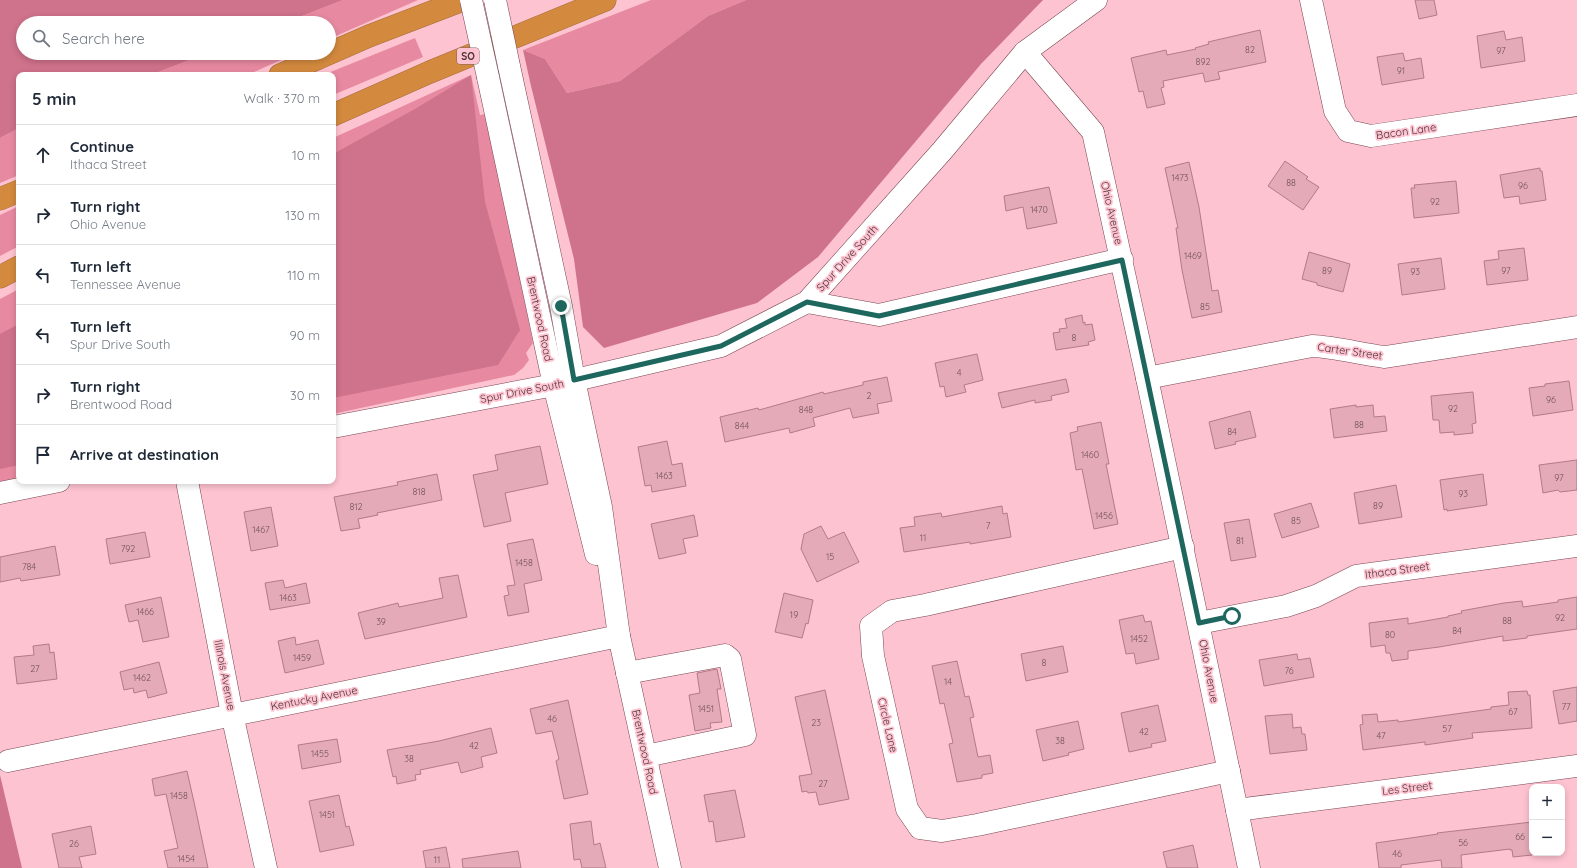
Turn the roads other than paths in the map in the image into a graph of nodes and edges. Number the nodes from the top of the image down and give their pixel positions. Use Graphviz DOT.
graph roads {
  1 [pos="463,0"];
  2 [pos="472,0"];
  3 [pos="495,0"];
  4 [pos="605,0"];
  5 [pos="1096,0"];
  6 [pos="1310,0"];
  7 [pos="336,50"];
  8 [pos="1025,52"];
  9 [pos="314,60"];
  10 [pos="287,72"];
  11 [pos="1577,105"];
  12 [pos="336,114"];
  13 [pos="16,192"];
  14 [pos="0,199"];
  15 [pos="1122,260"];
  16 [pos="16,269"];
  17 [pos="0,277"];
  18 [pos="807,302"];
  19 [pos="1577,326"];
  20 [pos="1148,378"];
  21 [pos="564,382"];
  22 [pos="336,426"];
  23 [pos="44,484"];
  24 [pos="188,484"];
  25 [pos="0,493"];
  26 [pos="1577,546"];
  27 [pos="1183,547"];
  28 [pos="1199,623"];
  29 [pos="620,636"];
  30 [pos="627,673"];
  31 [pos="232,714"];
  32 [pos="646,756"];
  33 [pos="8,761"];
  34 [pos="1577,766"];
  35 [pos="1229,771"];
  36 [pos="1237,810"];
  37 [pos="266,868"];
  38 [pos="670,868"];
  39 [pos="1250,868"];
  1 -- 7 [label="highway"];
  2 -- 21 [label="street, Brentwood Road, bridge"];
  3 -- 21 [label="street, Brentwood Road, bridge"];
  4 -- 12 [label="highway, SO"];
  5 -- 8 [label="street, Spur Drive South"];
  6 -- 11 [label="street, Bacon Lane"];
  8 -- 15 [label="street, Ohio Avenue"];
  8 -- 18 [label="street, Spur Drive South"];
  9 -- 10 [label="highway"];
  13 -- 14 [label="highway"];
  15 -- 18 [label="street"];
  15 -- 20 [label="street, Ohio Avenue"];
  16 -- 17 [label="highway"];
  18 -- 21 [label="street, Spur Drive South"];
  19 -- 20 [label="street, Carter Street"];
  20 -- 27 [label="street, Ohio Avenue"];
  21 -- 22 [label="street, Spur Drive South"];
  21 -- 29 [label="street, Brentwood Road"];
  23 -- 25 [label="street"];
  24 -- 31 [label="street, Illinois Avenue"];
  26 -- 28 [label="street, Ithaca Street"];
  27 -- 28 [label="street, Ohio Avenue"];
  27 -- 35 [label="street, Circle Lane"];
  28 -- 35 [label="street, Ohio Avenue"];
  29 -- 30 [label="street, Brentwood Road"];
  29 -- 31 [label="street, Kentucky Avenue"];
  30 -- 32 [label="street, Brentwood Road"];
  30 -- 32 [label="street"];
  31 -- 33 [label="street, Kentucky Avenue"];
  31 -- 37 [label="street, Illinois Avenue"];
  32 -- 38 [label="street, Brentwood Road"];
  34 -- 36 [label="street, Les Street"];
  35 -- 36 [label="street, Ohio Avenue"];
  36 -- 39 [label="street, Ohio Avenue"];
}
